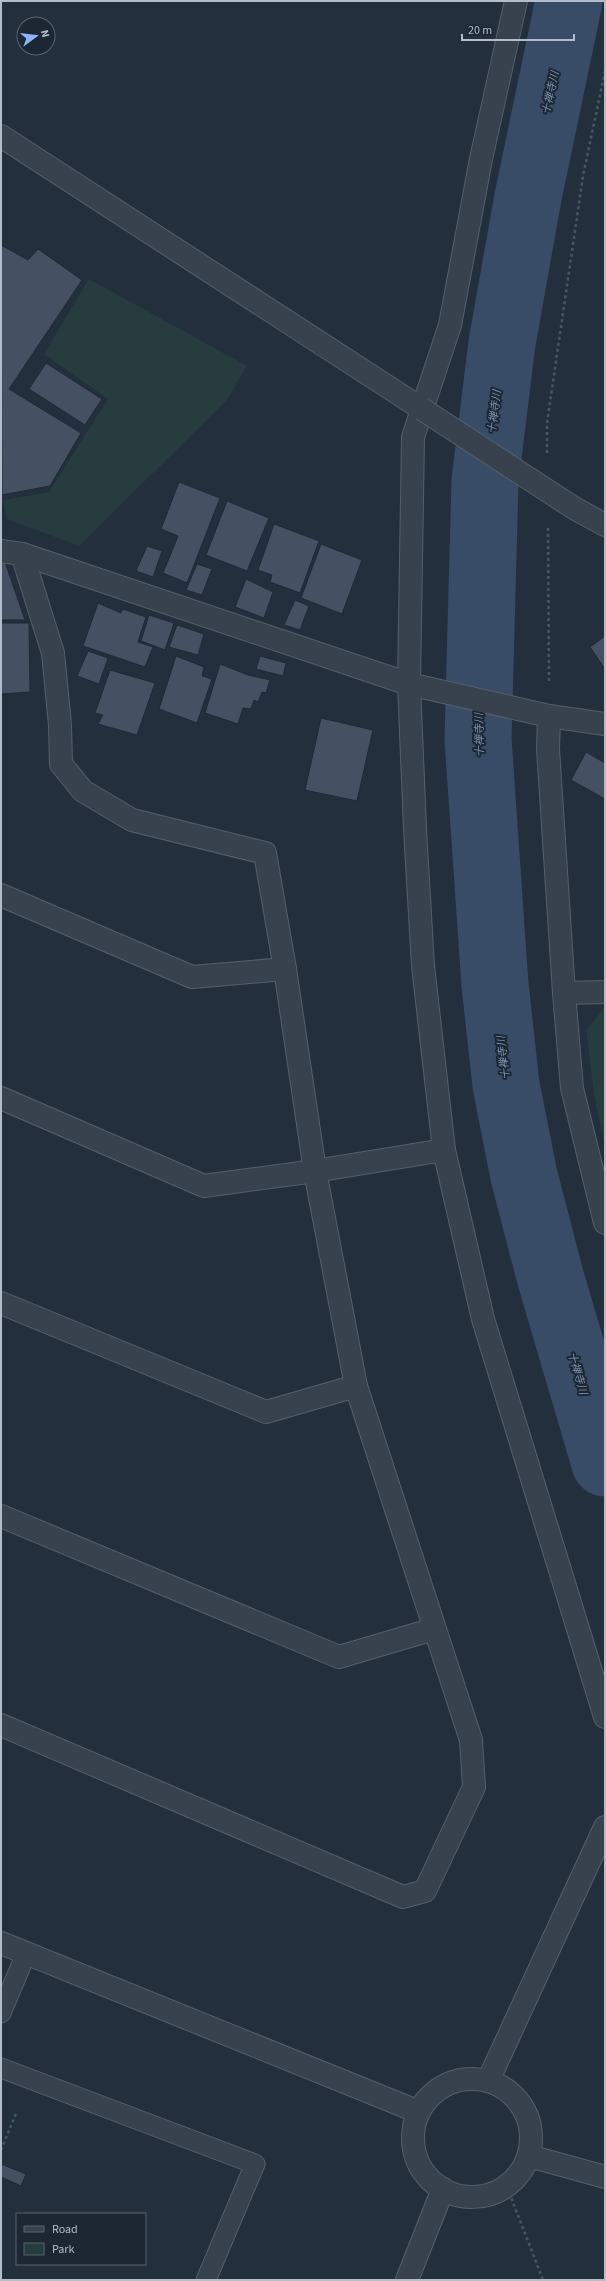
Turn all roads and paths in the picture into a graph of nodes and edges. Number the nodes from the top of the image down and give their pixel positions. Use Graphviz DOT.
graph roads {
  1 [pos="516,1"];
  2 [pos="605,71"];
  3 [pos="1,136"];
  4 [pos="422,409"];
  5 [pos="548,455"];
  6 [pos="605,525"];
  7 [pos="548,526"];
  8 [pos="11,552"];
  9 [pos="409,684"];
  10 [pos="550,716"];
  11 [pos="605,724"];
  12 [pos="1,895"];
  13 [pos="285,969"];
  14 [pos="564,992"];
  15 [pos="605,992"];
  16 [pos="1,1098"];
  17 [pos="444,1150"];
  18 [pos="315,1171"];
  19 [pos="605,1223"];
  20 [pos="1,1303"];
  21 [pos="356,1386"];
  22 [pos="1,1516"];
  23 [pos="434,1629"];
  24 [pos="605,1717"];
  25 [pos="1,1725"];
  26 [pos="605,1828"];
  27 [pos="1,1943"];
  28 [pos="26,1954"];
  29 [pos="1,2013"];
  30 [pos="1,2068"];
  31 [pos="488,2081"];
  32 [pos="17,2111"];
  33 [pos="419,2112"];
  34 [pos="1,2150"];
  35 [pos="529,2156"];
  36 [pos="605,2177"];
  37 [pos="507,2187"];
  38 [pos="443,2190"];
  39 [pos="206,2280"];
  40 [pos="407,2280"];
  41 [pos="543,2280"];
  1 -- 4 [label="street"];
  2 -- 5 [label="path"];
  3 -- 4 [label="street"];
  4 -- 6 [label="street, bridge"];
  4 -- 9 [label="street"];
  7 -- 10 [label="path"];
  8 -- 9 [label="street"];
  8 -- 13 [label="street"];
  9 -- 10 [label="street"];
  9 -- 17 [label="street"];
  10 -- 11 [label="street"];
  10 -- 14 [label="street"];
  12 -- 13 [label="street"];
  13 -- 18 [label="street"];
  14 -- 15 [label="street"];
  14 -- 19 [label="street"];
  16 -- 18 [label="street"];
  17 -- 18 [label="street"];
  17 -- 24 [label="street"];
  18 -- 21 [label="street"];
  20 -- 21 [label="street"];
  21 -- 23 [label="street"];
  22 -- 23 [label="street"];
  23 -- 25 [label="street"];
  26 -- 31 [label="street"];
  27 -- 28 [label="street"];
  28 -- 29 [label="lane"];
  28 -- 33 [label="street"];
  30 -- 39 [label="lane"];
  31 -- 33 [label="street"];
  31 -- 35 [label="street"];
  32 -- 34 [label="path"];
  33 -- 38 [label="street"];
  35 -- 36 [label="street"];
  35 -- 37 [label="street"];
  37 -- 38 [label="street"];
  37 -- 41 [label="path"];
  38 -- 40 [label="street"];
}
